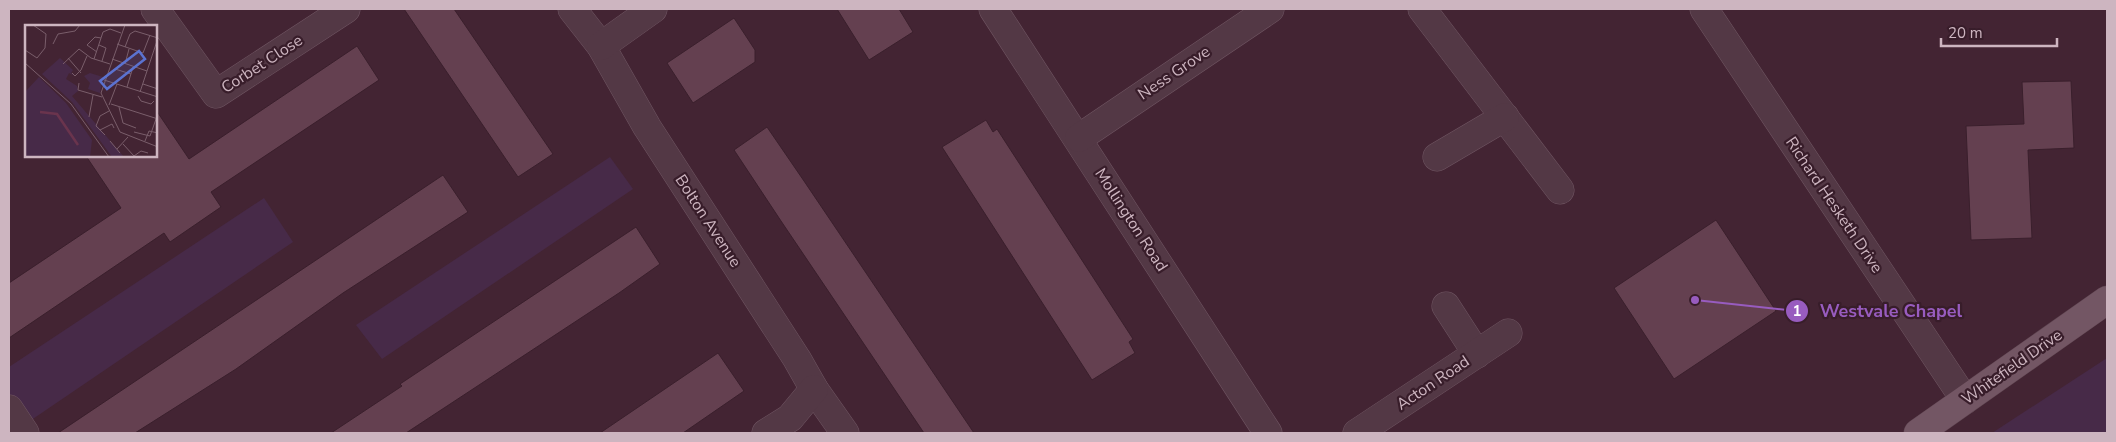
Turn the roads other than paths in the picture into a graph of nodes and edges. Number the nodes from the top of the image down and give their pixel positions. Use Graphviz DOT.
graph roads {
  1 [pos="155,9"];
  2 [pos="346,9"];
  3 [pos="572,9"];
  4 [pos="653,9"];
  5 [pos="993,9"];
  6 [pos="1270,9"];
  7 [pos="1422,9"];
  8 [pos="1704,9"];
  9 [pos="601,46"];
  10 [pos="1505,117"];
  11 [pos="1079,138"];
  12 [pos="1436,157"];
  13 [pos="1560,190"];
  14 [pos="2107,300"];
  15 [pos="1446,306"];
  16 [pos="1508,333"];
  17 [pos="1477,354"];
  18 [pos="814,389"];
  19 [pos="1965,400"];
  20 [pos="9,409"];
  21 [pos="25,433"];
  22 [pos="766,433"];
  23 [pos="845,433"];
  24 [pos="1268,433"];
  25 [pos="1357,433"];
  26 [pos="1918,433"];
  1 -- 2 [label="street, Corbet Close"];
  3 -- 9 [label="street, Bolton Avenue"];
  4 -- 9 [label="street"];
  5 -- 11 [label="street, Mollington Road"];
  6 -- 11 [label="street, Ness Grove"];
  7 -- 10 [label="street"];
  8 -- 19 [label="street, Richard Hesketh Drive"];
  9 -- 18 [label="street, Bolton Avenue"];
  10 -- 12 [label="street"];
  10 -- 13 [label="street"];
  11 -- 24 [label="street, Mollington Road"];
  14 -- 19 [label="main road, Whitefield Drive"];
  15 -- 17 [label="street"];
  16 -- 17 [label="street, Acton Road"];
  17 -- 25 [label="street, Acton Road"];
  18 -- 22 [label="street"];
  18 -- 23 [label="street, Bolton Avenue"];
  19 -- 26 [label="main road, Whitefield Drive"];
  20 -- 21 [label="street"];
}
